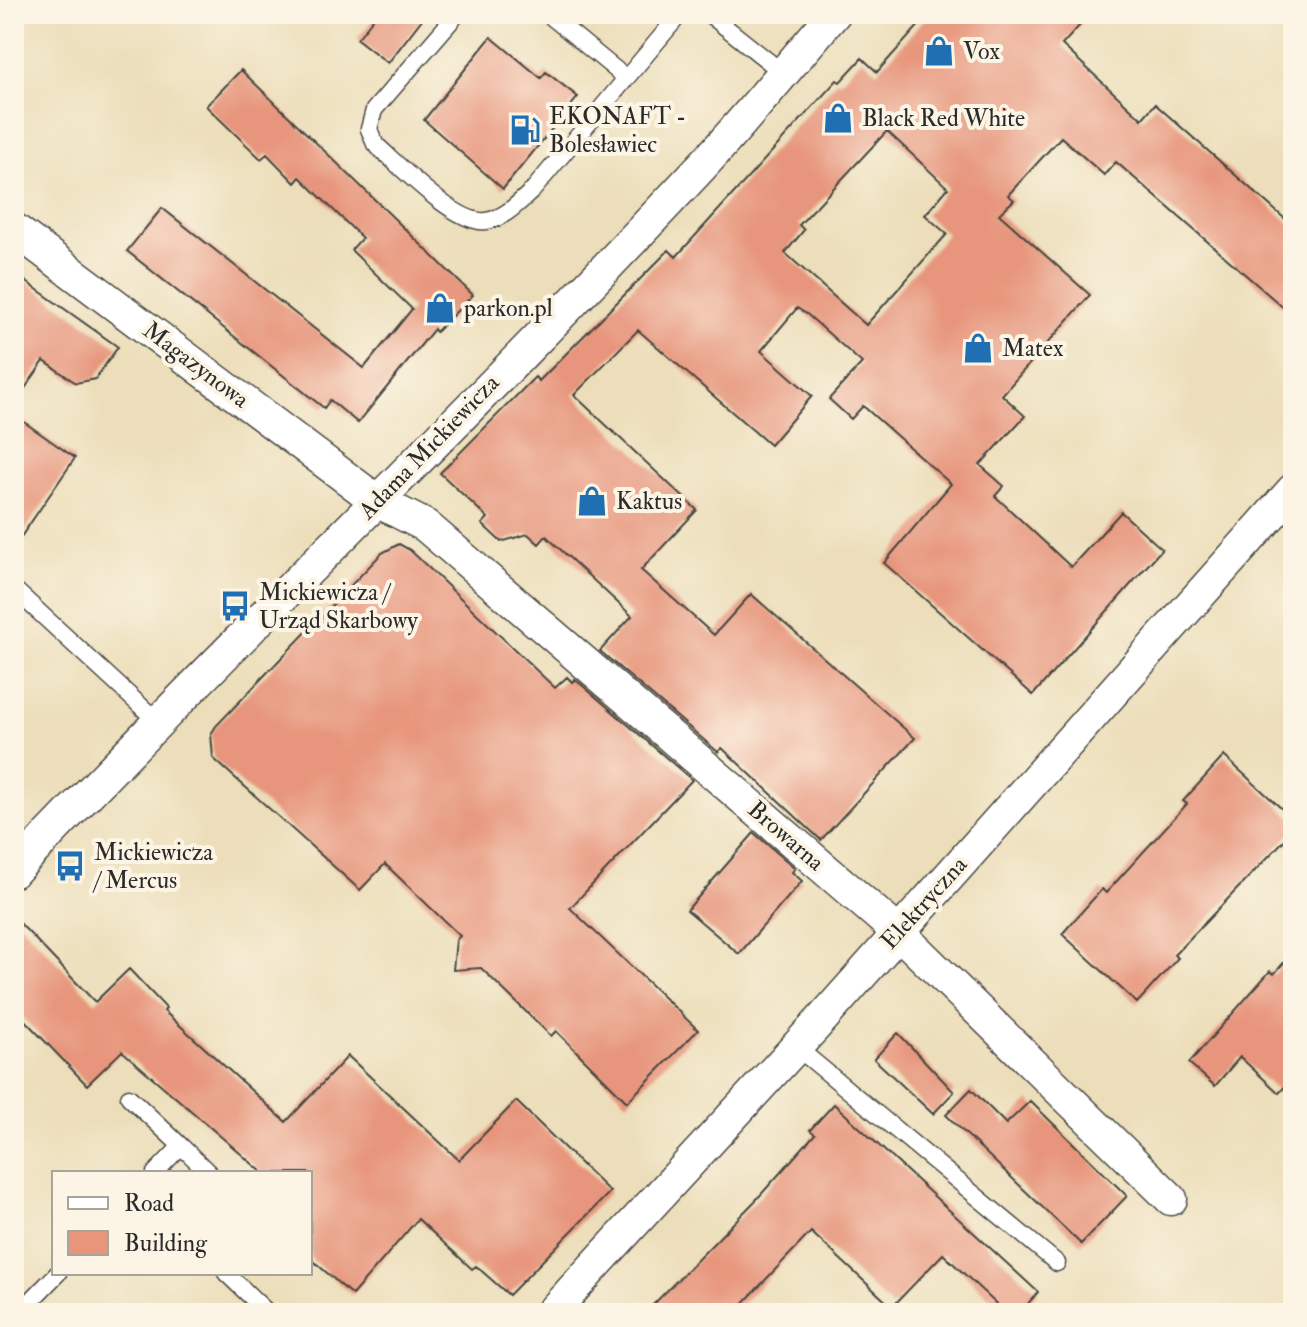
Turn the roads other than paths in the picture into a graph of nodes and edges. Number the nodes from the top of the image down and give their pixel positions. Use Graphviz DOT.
graph roads {
  1 [pos="457,14"];
  2 [pos="548,14"];
  3 [pos="680,14"];
  4 [pos="709,14"];
  5 [pos="834,14"];
  6 [pos="783,73"];
  7 [pos="626,78"];
  8 [pos="14,229"];
  9 [pos="1293,490"];
  10 [pos="377,501"];
  11 [pos="14,589"];
  12 [pos="157,721"];
  13 [pos="14,871"];
  14 [pos="898,932"];
  15 [pos="795,1046"];
  16 [pos="129,1097"];
  17 [pos="181,1146"];
  18 [pos="157,1171"];
  19 [pos="207,1171"];
  20 [pos="1171,1199"];
  21 [pos="1057,1263"];
  22 [pos="56,1275"];
  23 [pos="228,1275"];
  24 [pos="19,1313"];
  25 [pos="268,1313"];
  26 [pos="551,1313"];
  1 -- 7 [label="lane"];
  2 -- 7 [label="lane"];
  3 -- 7 [label="lane"];
  4 -- 6 [label="lane"];
  5 -- 6 [label="street, Adama Mickiewicza"];
  6 -- 10 [label="street, Adama Mickiewicza"];
  8 -- 10 [label="street, Magazynowa"];
  9 -- 14 [label="street, Elektryczna"];
  10 -- 12 [label="street, Adama Mickiewicza"];
  10 -- 14 [label="street, Browarna"];
  11 -- 12 [label="lane"];
  12 -- 13 [label="street, Adama Mickiewicza"];
  14 -- 15 [label="street, Elektryczna"];
  14 -- 20 [label="street, Browarna"];
  15 -- 21 [label="lane"];
  15 -- 26 [label="street, Elektryczna"];
  16 -- 17 [label="lane"];
  17 -- 18 [label="lane"];
  17 -- 19 [label="lane"];
  22 -- 24 [label="lane"];
  23 -- 25 [label="lane"];
}
